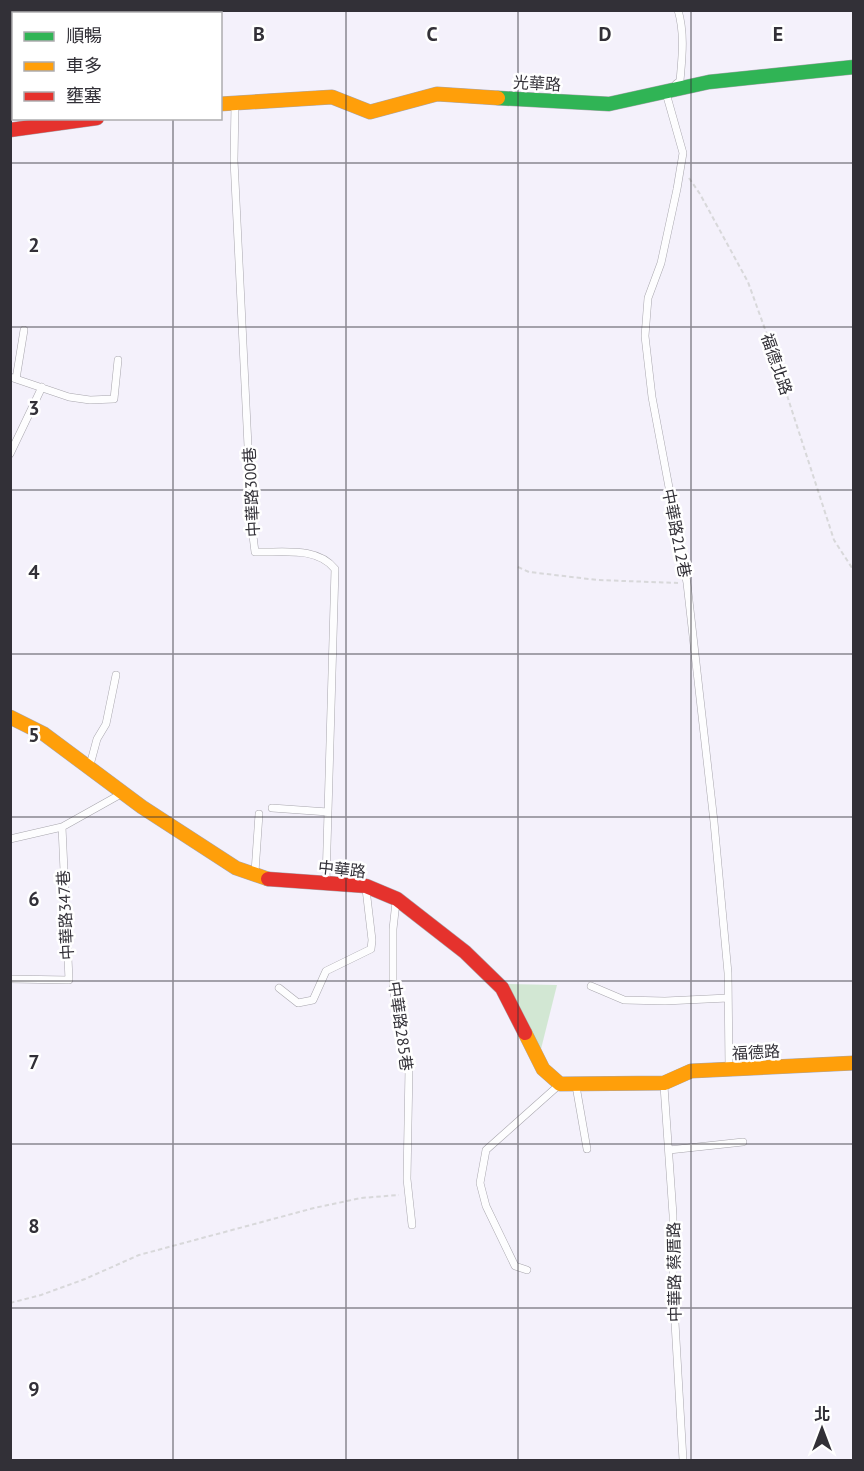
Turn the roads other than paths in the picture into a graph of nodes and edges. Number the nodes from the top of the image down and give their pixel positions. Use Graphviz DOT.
graph roads {
  1 [pos="678,10"];
  2 [pos="854,68"];
  3 [pos="665,92"];
  4 [pos="235,103"];
  5 [pos="222,104"];
  6 [pos="82,120"];
  7 [pos="10,130"];
  8 [pos="24,330"];
  9 [pos="118,360"];
  10 [pos="13,378"];
  11 [pos="42,387"];
  12 [pos="10,454"];
  13 [pos="116,675"];
  14 [pos="10,717"];
  15 [pos="89,767"];
  16 [pos="124,792"];
  17 [pos="272,808"];
  18 [pos="328,812"];
  19 [pos="259,814"];
  20 [pos="62,827"];
  21 [pos="10,839"];
  22 [pos="254,875"];
  23 [pos="326,884"];
  24 [pos="366,886"];
  25 [pos="396,899"];
  26 [pos="10,979"];
  27 [pos="591,986"];
  28 [pos="279,988"];
  29 [pos="728,998"];
  30 [pos="854,1063"];
  31 [pos="729,1071"];
  32 [pos="576,1083"];
  33 [pos="664,1083"];
  34 [pos="560,1084"];
  35 [pos="743,1142"];
  36 [pos="587,1149"];
  37 [pos="669,1150"];
  38 [pos="412,1225"];
  39 [pos="527,1270"];
  40 [pos="683,1461"];
  1 -- 3 [label="lane"];
  2 -- 3 [label="street, 光華路"];
  3 -- 4 [label="street, 光華路"];
  3 -- 29 [label="lane, 中華路212巷"];
  4 -- 5 [label="street, 光華路"];
  4 -- 18 [label="lane, 中華路300巷"];
  6 -- 7 [label="street"];
  8 -- 10 [label="lane"];
  9 -- 11 [label="lane"];
  10 -- 11 [label="lane"];
  11 -- 12 [label="lane"];
  13 -- 15 [label="lane"];
  14 -- 15 [label="street, 中華路"];
  15 -- 16 [label="street, 中華路"];
  16 -- 20 [label="lane"];
  16 -- 22 [label="street, 中華路"];
  17 -- 18 [label="lane"];
  18 -- 23 [label="lane, 中華路300巷"];
  19 -- 22 [label="lane"];
  20 -- 21 [label="lane"];
  20 -- 26 [label="lane, 中華路347巷"];
  22 -- 23 [label="street, 中華路"];
  23 -- 24 [label="street, 中華路"];
  24 -- 25 [label="street, 中華路"];
  24 -- 28 [label="lane"];
  25 -- 34 [label="street, 中華路"];
  25 -- 38 [label="lane, 中華路285巷"];
  27 -- 29 [label="lane"];
  29 -- 31 [label="lane, 中華路212巷"];
  30 -- 31 [label="street, 福德路"];
  31 -- 33 [label="street, 福德路"];
  32 -- 33 [label="street"];
  32 -- 34 [label="street"];
  32 -- 36 [label="lane"];
  33 -- 37 [label="lane, 中華路 蔡厝路"];
  34 -- 39 [label="lane"];
  35 -- 37 [label="lane"];
  37 -- 40 [label="lane, 中華路 蔡厝路"];
}
